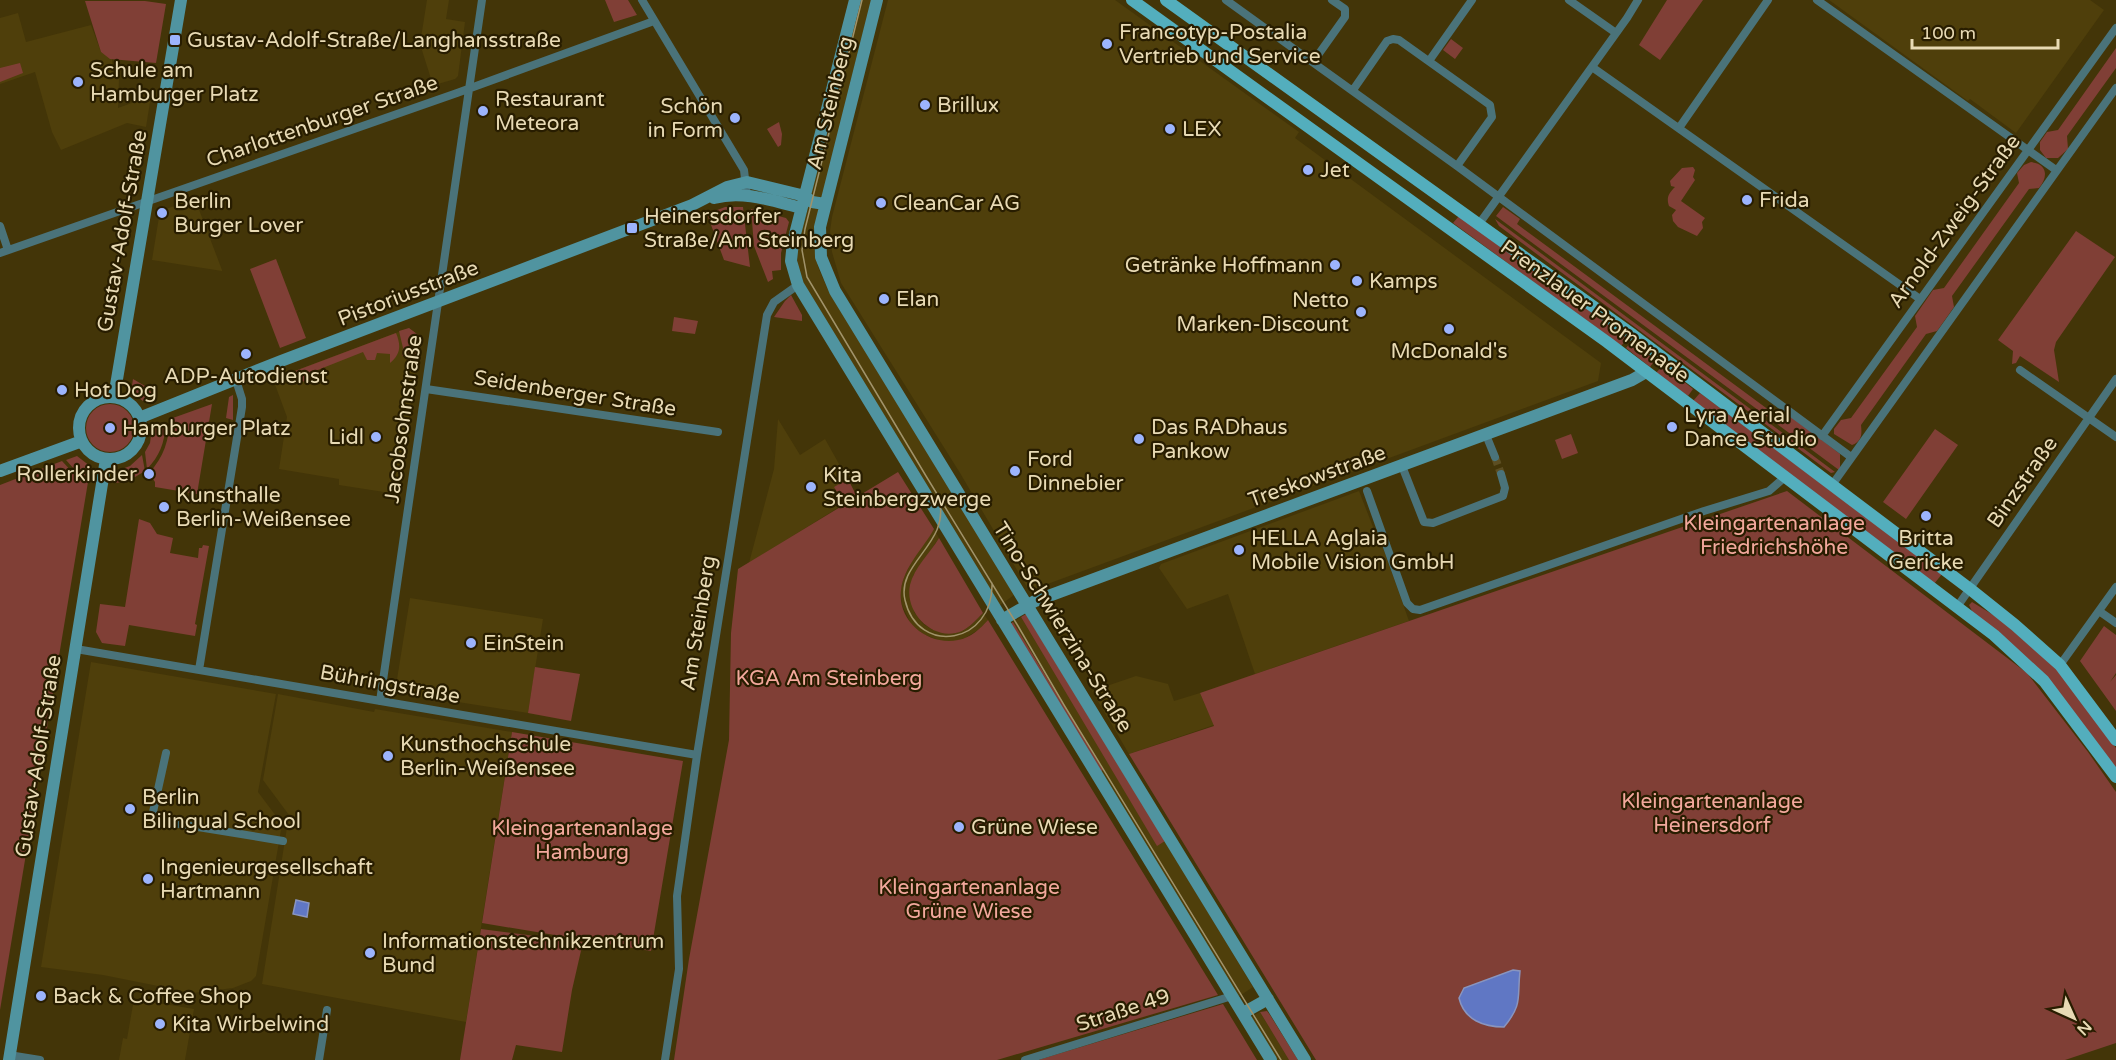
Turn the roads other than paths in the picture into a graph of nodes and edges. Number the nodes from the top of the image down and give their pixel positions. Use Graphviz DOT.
graph roads {
  1 [pos="181,0"];
  2 [pos="482,0"];
  3 [pos="642,0"];
  4 [pos="855,0"];
  5 [pos="877,0"];
  6 [pos="1132,0"];
  7 [pos="1166,0"];
  8 [pos="1226,0"];
  9 [pos="1332,0"];
  10 [pos="1472,0"];
  11 [pos="1569,0"];
  12 [pos="1638,0"];
  13 [pos="1768,0"];
  14 [pos="1817,0"];
  15 [pos="654,21"];
  16 [pos="2116,28"];
  17 [pos="1616,33"];
  18 [pos="1429,60"];
  19 [pos="1313,62"];
  20 [pos="1592,67"];
  21 [pos="2116,88"];
  22 [pos="469,89"];
  23 [pos="1353,90"];
  24 [pos="1679,128"];
  25 [pos="2028,151"];
  26 [pos="1457,166"];
  27 [pos="2056,170"];
  28 [pos="747,182"];
  29 [pos="747,195"];
  30 [pos="1498,196"];
  31 [pos="147,201"];
  32 [pos="810,202"];
  33 [pos="692,205"];
  34 [pos="1479,224"];
  35 [pos="0,226"];
  36 [pos="4,252"];
  37 [pos="798,285"];
  38 [pos="1920,299"];
  39 [pos="439,302"];
  40 [pos="2020,370"];
  41 [pos="1646,372"];
  42 [pos="2116,378"];
  43 [pos="236,380"];
  44 [pos="426,389"];
  45 [pos="114,398"];
  46 [pos="2089,417"];
  47 [pos="139,418"];
  48 [pos="718,432"];
  49 [pos="1486,435"];
  50 [pos="1822,436"];
  51 [pos="2116,436"];
  52 [pos="82,441"];
  53 [pos="1851,457"];
  54 [pos="1495,458"];
  55 [pos="106,459"];
  56 [pos="1402,465"];
  57 [pos="0,471"];
  58 [pos="1501,474"];
  59 [pos="1785,477"];
  60 [pos="1832,485"];
  61 [pos="1367,491"];
  62 [pos="2116,587"];
  63 [pos="1970,589"];
  64 [pos="1028,605"];
  65 [pos="1957,607"];
  66 [pos="2099,611"];
  67 [pos="1002,620"];
  68 [pos="2116,623"];
  69 [pos="76,649"];
  70 [pos="2060,665"];
  71 [pos="199,670"];
  72 [pos="380,701"];
  73 [pos="2116,740"];
  74 [pos="166,753"];
  75 [pos="697,755"];
  76 [pos="2116,777"];
  77 [pos="283,841"];
  78 [pos="1232,996"];
  79 [pos="1268,999"];
  80 [pos="327,1010"];
  81 [pos="1242,1013"];
  82 [pos="9,1057"];
  83 [pos="40,1060"];
  84 [pos="319,1060"];
  85 [pos="665,1060"];
  86 [pos="1025,1060"];
  87 [pos="1271,1060"];
  88 [pos="1305,1060"];
  1 -- 31 [label="street, Gustav-Adolf-Straße"];
  2 -- 22 [label="street, Jacobsohnstraße"];
  3 -- 15 [label="street"];
  4 -- 32 [label="street, Am Steinberg"];
  5 -- 32 [label="street, Am Steinberg"];
  6 -- 41 [label="main road, Prenzlauer Promenade"];
  7 -- 34 [label="main road, Prenzlauer Promenade"];
  8 -- 19 [label="street, Prenzlauer Promenade"];
  9 -- 19 [label="street"];
  10 -- 18 [label="street"];
  11 -- 17 [label="street"];
  12 -- 17 [label="street"];
  13 -- 24 [label="street"];
  14 -- 25 [label="street"];
  15 -- 22 [label="street, Charlottenburger Straße"];
  15 -- 28 [label="street"];
  16 -- 25 [label="street, Arnold-Zweig-Straße"];
  17 -- 20 [label="street"];
  18 -- 23 [label="street"];
  18 -- 26 [label="street"];
  19 -- 23 [label="street, Prenzlauer Promenade"];
  20 -- 24 [label="street"];
  20 -- 30 [label="street"];
  21 -- 27 [label="street"];
  22 -- 31 [label="street, Charlottenburger Straße"];
  22 -- 39 [label="street, Jacobsohnstraße"];
  23 -- 26 [label="street, Prenzlauer Promenade"];
  24 -- 38 [label="street"];
  25 -- 27 [label="street"];
  25 -- 38 [label="street, Arnold-Zweig-Straße"];
  26 -- 30 [label="street, Prenzlauer Promenade"];
  27 -- 53 [label="street"];
  28 -- 29 [label="street"];
  28 -- 32 [label="street"];
  28 -- 33 [label="street, Pistoriusstraße"];
  29 -- 32 [label="street, Pistoriusstraße"];
  29 -- 33 [label="street, Pistoriusstraße"];
  30 -- 34 [label="street"];
  30 -- 50 [label="street, Prenzlauer Promenade"];
  31 -- 36 [label="street, Charlottenburger Straße"];
  31 -- 45 [label="street, Gustav-Adolf-Straße"];
  32 -- 37 [label="street, Am Steinberg"];
  32 -- 64 [label="street, Tino-Schwierzina-Straße"];
  33 -- 39 [label="street, Pistoriusstraße"];
  34 -- 60 [label="main road, Prenzlauer Promenade"];
  35 -- 36 [label="street"];
  37 -- 67 [label="street"];
  37 -- 75 [label="street, Am Steinberg"];
  38 -- 50 [label="street, Arnold-Zweig-Straße"];
  39 -- 43 [label="street, Pistoriusstraße"];
  39 -- 44 [label="street, Jacobsohnstraße"];
  40 -- 46 [label="street"];
  41 -- 49 [label="street, Treskowstraße"];
  41 -- 59 [label="main road, Prenzlauer Promenade"];
  42 -- 46 [label="street, Binzstraße"];
  43 -- 47 [label="street, Pistoriusstraße"];
  43 -- 71 [label="street"];
  44 -- 48 [label="street, Seidenberger Straße"];
  44 -- 72 [label="street, Jacobsohnstraße"];
  45 -- 47 [label="street"];
  45 -- 52 [label="street"];
  46 -- 51 [label="street"];
  46 -- 63 [label="street, Binzstraße"];
  47 -- 55 [label="street"];
  49 -- 54 [label="street"];
  49 -- 56 [label="street, Treskowstraße"];
  50 -- 53 [label="street, Prenzlauer Promenade"];
  52 -- 55 [label="street"];
  52 -- 57 [label="street"];
  53 -- 60 [label="street"];
  55 -- 69 [label="street, Gustav-Adolf-Straße"];
  56 -- 58 [label="street"];
  56 -- 64 [label="street, Treskowstraße"];
  59 -- 61 [label="street"];
  59 -- 65 [label="main road, Prenzlauer Promenade"];
  60 -- 63 [label="main road, Prenzlauer Promenade"];
  62 -- 66 [label="street"];
  63 -- 65 [label="street, Binzstraße"];
  63 -- 70 [label="main road, Prenzlauer Promenade"];
  64 -- 67 [label="street, Treskowstraße"];
  64 -- 79 [label="street, Tino-Schwierzina-Straße"];
  65 -- 76 [label="main road, Prenzlauer Promenade"];
  66 -- 68 [label="street"];
  66 -- 70 [label="street"];
  67 -- 78 [label="street"];
  69 -- 71 [label="street, Bühringstraße"];
  69 -- 82 [label="street, Gustav-Adolf-Straße"];
  70 -- 73 [label="main road, Prenzlauer Promenade"];
  71 -- 72 [label="street, Bühringstraße"];
  72 -- 75 [label="street, Bühringstraße"];
  74 -- 77 [label="street"];
  75 -- 85 [label="street, Am Steinberg"];
  78 -- 81 [label="street"];
  78 -- 86 [label="street, Straße 49"];
  79 -- 81 [label="street"];
  79 -- 88 [label="street, Tino-Schwierzina-Straße"];
  80 -- 84 [label="street"];
  81 -- 87 [label="street"];
  82 -- 83 [label="street"];
}
